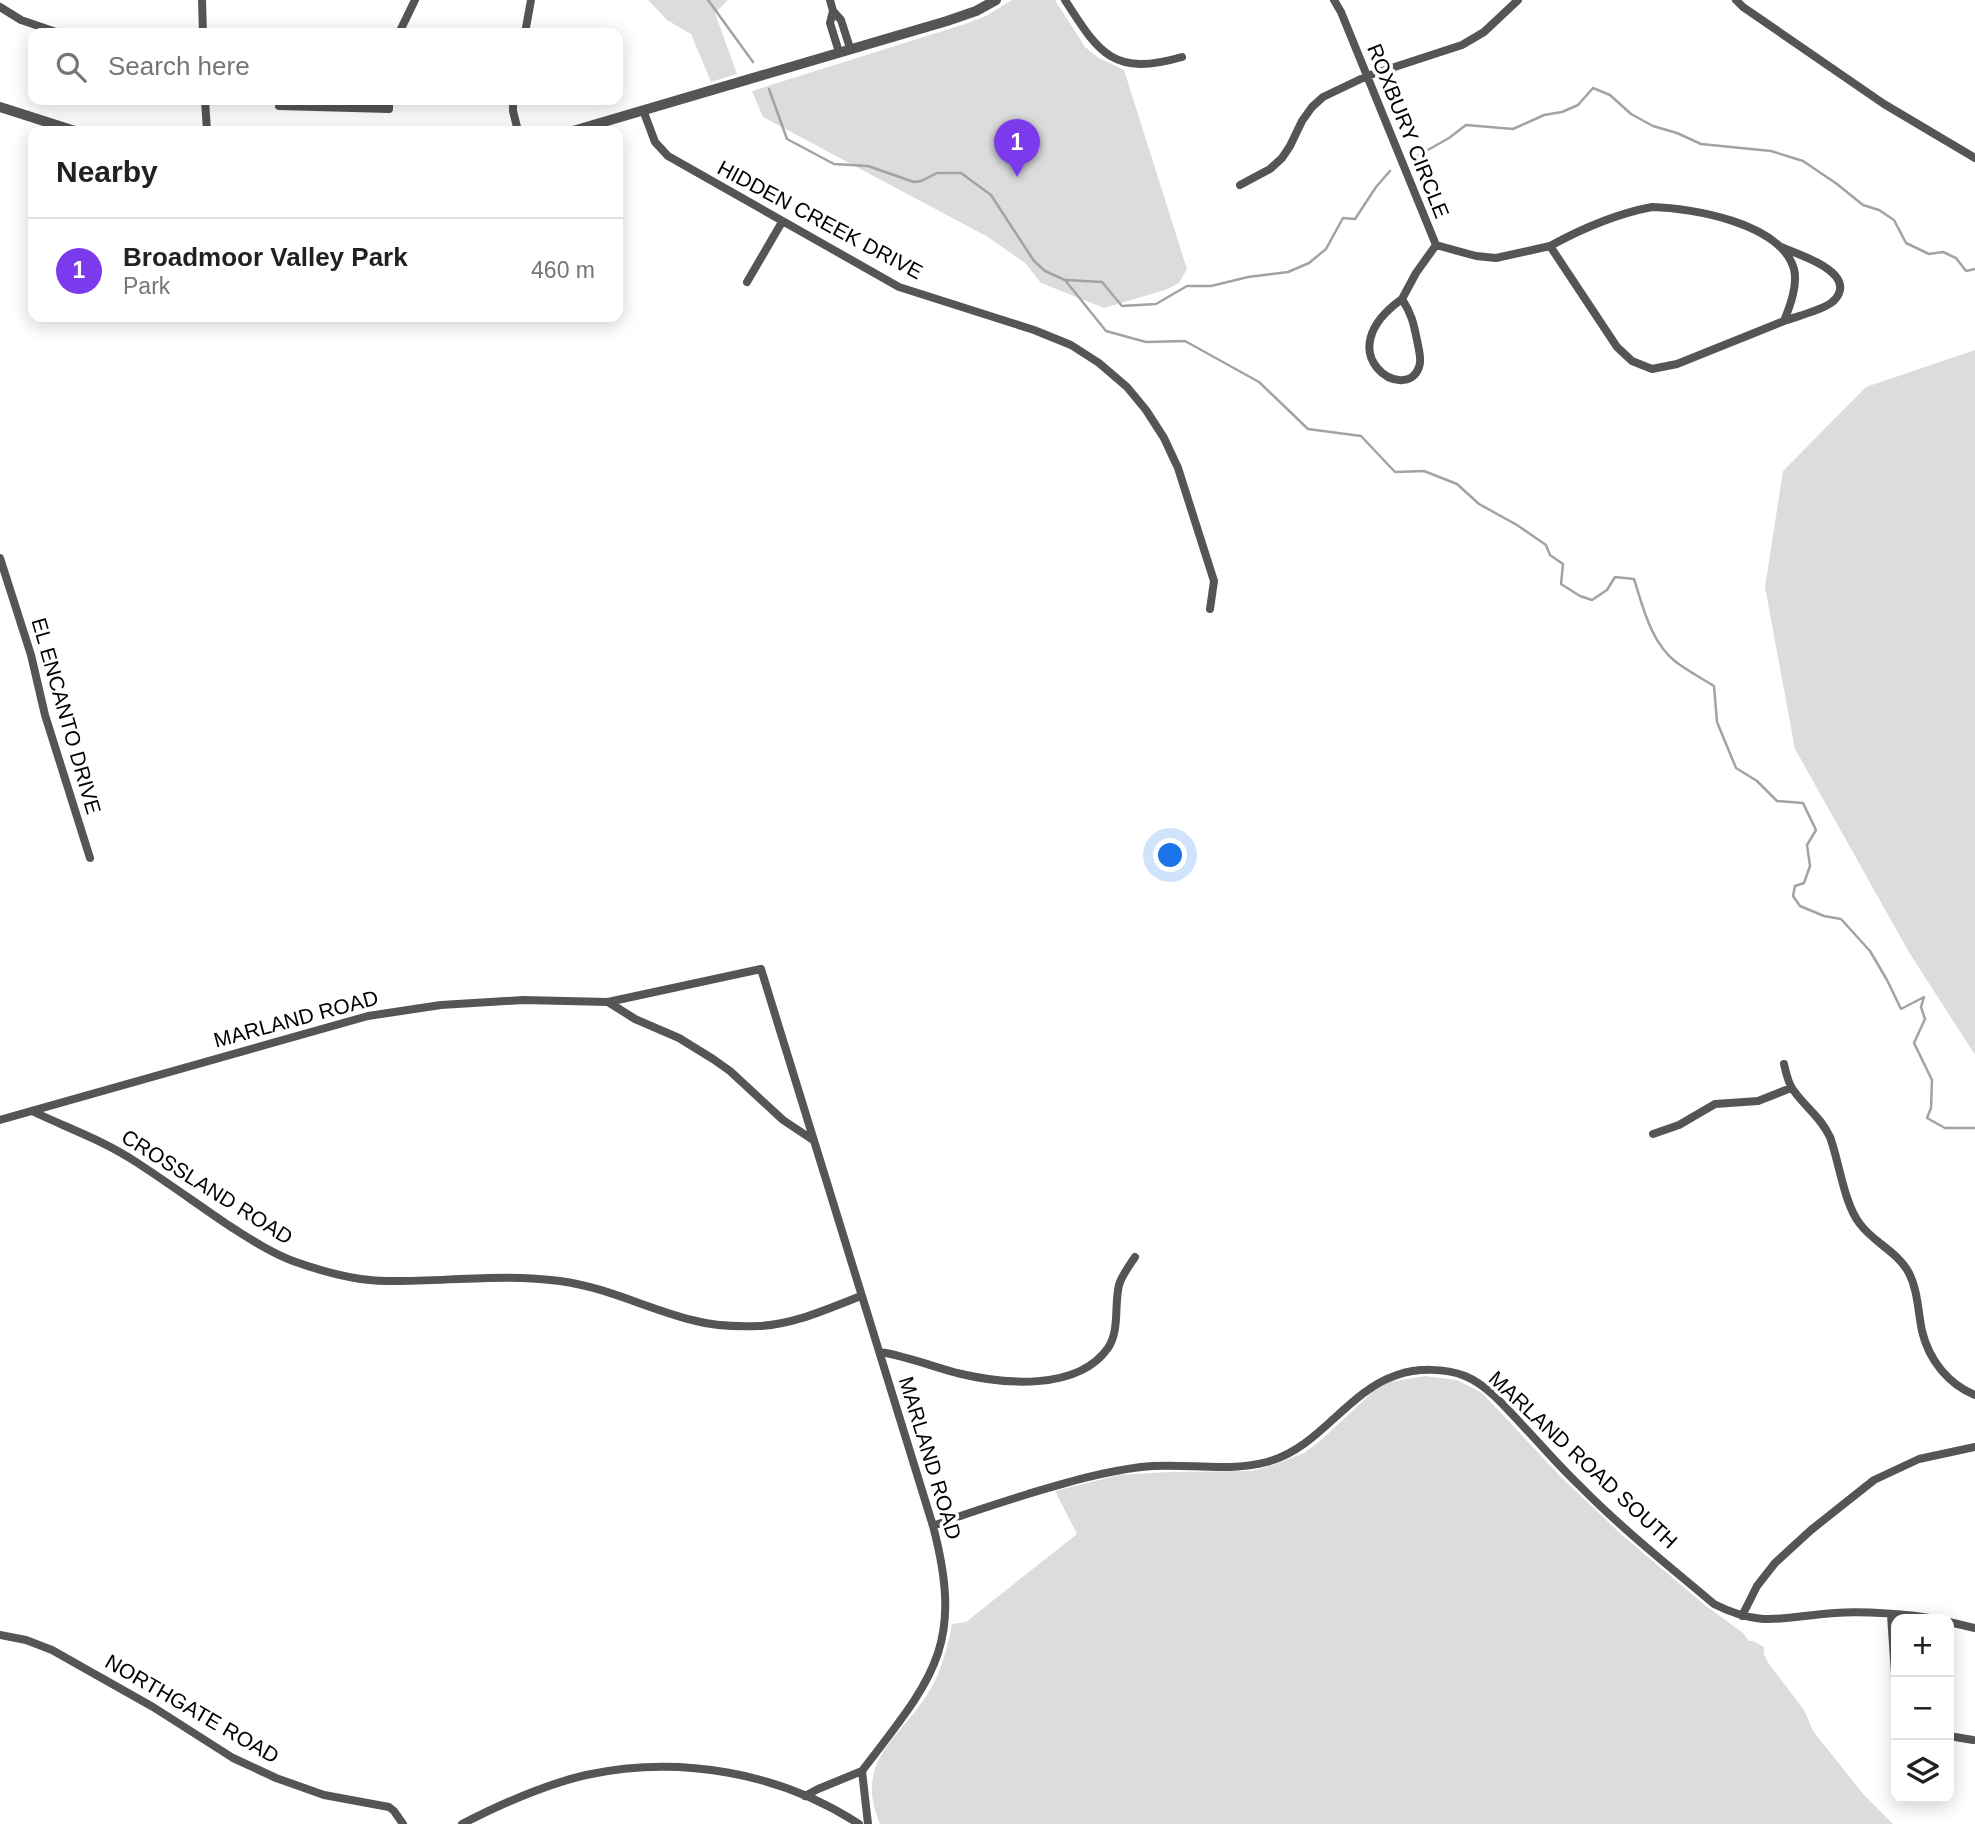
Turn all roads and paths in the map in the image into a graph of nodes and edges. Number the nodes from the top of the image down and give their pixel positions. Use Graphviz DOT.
graph roads {
  1 [pos="202,0"];
  2 [pos="415,0"];
  3 [pos="531,0"];
  4 [pos="830,0"];
  5 [pos="996,0"];
  6 [pos="1065,0"];
  7 [pos="1334,0"];
  8 [pos="1517,0"];
  9 [pos="1736,0"];
  10 [pos="0,7"];
  11 [pos="832,11"];
  12 [pos="44,28"];
  13 [pos="203,28"];
  14 [pos="401,28"];
  15 [pos="526,28"];
  16 [pos="850,48"];
  17 [pos="839,52"];
  18 [pos="1182,57"];
  19 [pos="1367,76"];
  20 [pos="205,105"];
  21 [pos="389,105"];
  22 [pos="513,105"];
  23 [pos="279,106"];
  24 [pos="0,107"];
  25 [pos="643,110"];
  26 [pos="59,126"];
  27 [pos="207,126"];
  28 [pos="517,126"];
  29 [pos="590,126"];
  30 [pos="1975,158"];
  31 [pos="1240,185"];
  32 [pos="782,222"];
  33 [pos="1436,245"];
  34 [pos="1550,246"];
  35 [pos="1782,247"];
  36 [pos="747,282"];
  37 [pos="1402,299"];
  38 [pos="1784,321"];
  39 [pos="0,558"];
  40 [pos="4,585"];
  41 [pos="1210,609"];
  42 [pos="90,858"];
  43 [pos="608,1002"];
  44 [pos="1784,1064"];
  45 [pos="1791,1088"];
  46 [pos="32,1111"];
  47 [pos="0,1119"];
  48 [pos="1653,1134"];
  49 [pos="814,1140"];
  50 [pos="1135,1257"];
  51 [pos="861,1296"];
  52 [pos="880,1352"];
  53 [pos="1975,1395"];
  54 [pos="1975,1447"];
  55 [pos="933,1526"];
  56 [pos="1891,1615"];
  57 [pos="1742,1616"];
  58 [pos="1954,1623"];
  59 [pos="1975,1628"];
  60 [pos="0,1635"];
  61 [pos="1954,1737"];
  62 [pos="1973,1740"];
  63 [pos="862,1771"];
  64 [pos="805,1796"];
  65 [pos="403,1824"];
  66 [pos="462,1824"];
  67 [pos="859,1824"];
  68 [pos="868,1824"];
  1 -- 13 [label="street"];
  2 -- 14 [label="street"];
  3 -- 15 [label="street"];
  4 -- 11 [label="street"];
  5 -- 16 [label="street"];
  6 -- 18 [label="street"];
  7 -- 19 [label="street, ROXBURY CIRCLE"];
  8 -- 19 [label="street"];
  9 -- 30 [label="street"];
  10 -- 12 [label="street"];
  11 -- 16 [label="street"];
  11 -- 17 [label="street"];
  16 -- 17 [label="street"];
  17 -- 25 [label="street"];
  19 -- 31 [label="street"];
  19 -- 33 [label="street, ROXBURY CIRCLE"];
  20 -- 27 [label="street"];
  21 -- 23 [label="street"];
  22 -- 28 [label="street"];
  24 -- 26 [label="street"];
  25 -- 29 [label="street"];
  25 -- 32 [label="street, HIDDEN CREEK DRIVE"];
  32 -- 36 [label="street"];
  32 -- 41 [label="street, HIDDEN CREEK DRIVE"];
  33 -- 34 [label="street, ROXBURY CIRCLE"];
  33 -- 37 [label="street"];
  34 -- 35 [label="street, ROXBURY CIRCLE"];
  34 -- 38 [label="street, ROXBURY CIRCLE"];
  35 -- 38 [label="street"];
  35 -- 38 [label="street, ROXBURY CIRCLE"];
  37 -- 37 [label="street"];
  39 -- 40 [label="street, EL ENCANTO DRIVE"];
  40 -- 42 [label="street, EL ENCANTO DRIVE"];
  43 -- 46 [label="street, MARLAND ROAD"];
  43 -- 49 [label="street"];
  43 -- 49 [label="street, MARLAND ROAD"];
  44 -- 45 [label="street"];
  45 -- 48 [label="street"];
  45 -- 53 [label="street"];
  46 -- 47 [label="street, MARLAND ROAD"];
  46 -- 51 [label="street, CROSSLAND ROAD"];
  49 -- 51 [label="street, MARLAND ROAD"];
  50 -- 52 [label="street"];
  51 -- 52 [label="street, MARLAND ROAD"];
  52 -- 55 [label="street, MARLAND ROAD"];
  54 -- 57 [label="street"];
  55 -- 57 [label="street, MARLAND ROAD SOUTH"];
  55 -- 63 [label="street, MARLAND ROAD"];
  56 -- 57 [label="street, MARLAND ROAD SOUTH"];
  58 -- 59 [label="street"];
  60 -- 65 [label="street, NORTHGATE ROAD"];
  61 -- 62 [label="street"];
  63 -- 64 [label="street"];
  63 -- 68 [label="street"];
  64 -- 66 [label="street"];
  64 -- 67 [label="street"];
}
